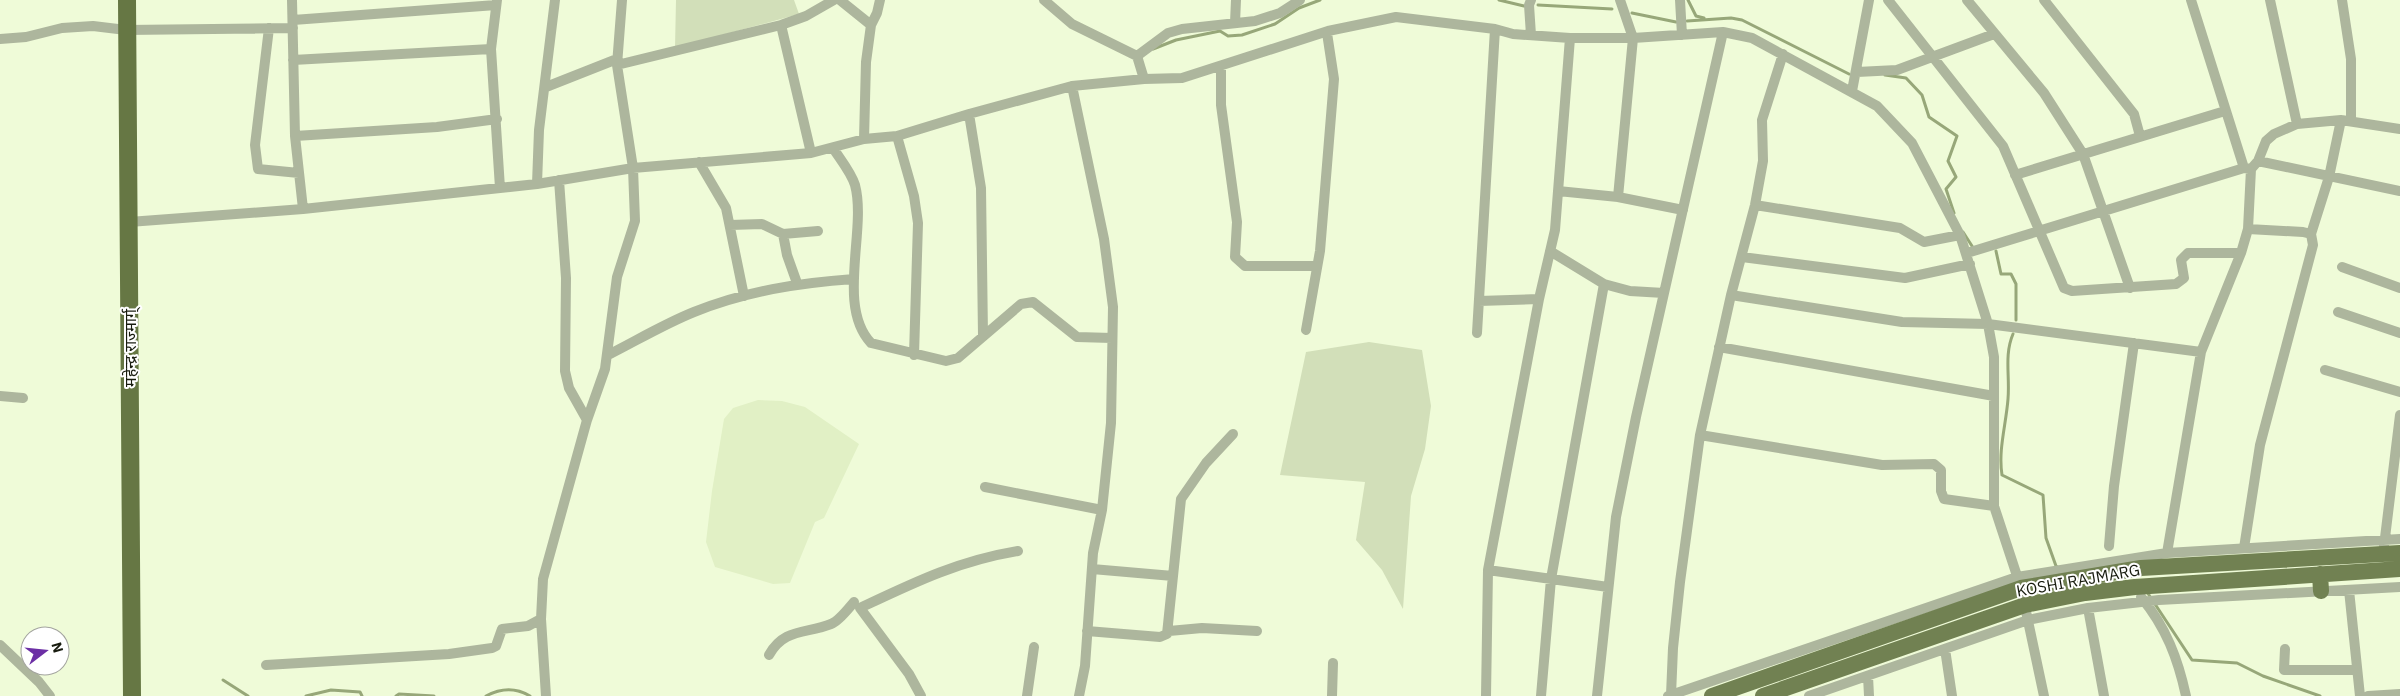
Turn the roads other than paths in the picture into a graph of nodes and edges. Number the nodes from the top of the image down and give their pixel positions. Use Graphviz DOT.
graph roads {
  1 [pos="126,0"];
  2 [pos="292,0"];
  3 [pos="555,0"];
  4 [pos="622,0"];
  5 [pos="834,0"];
  6 [pos="840,0"];
  7 [pos="880,0"];
  8 [pos="1044,0"];
  9 [pos="1236,0"];
  10 [pos="1300,0"];
  11 [pos="1531,0"];
  12 [pos="1620,0"];
  13 [pos="1680,0"];
  14 [pos="1869,0"];
  15 [pos="1888,0"];
  16 [pos="1967,0"];
  17 [pos="2044,0"];
  18 [pos="2191,0"];
  19 [pos="2270,0"];
  20 [pos="2342,0"];
  21 [pos="497,2"];
  22 [pos="1235,23"];
  23 [pos="293,24"];
  24 [pos="781,25"];
  25 [pos="870,25"];
  26 [pos="269,28"];
  27 [pos="1495,29"];
  28 [pos="126,30"];
  29 [pos="1723,32"];
  30 [pos="1327,33"];
  31 [pos="1994,34"];
  32 [pos="1531,35"];
  33 [pos="1682,35"];
  34 [pos="1570,38"];
  35 [pos="1633,38"];
  36 [pos="0,39"];
  37 [pos="491,49"];
  38 [pos="1783,54"];
  39 [pos="1137,56"];
  40 [pos="1935,58"];
  41 [pos="293,60"];
  42 [pos="617,62"];
  43 [pos="1221,68"];
  44 [pos="1857,72"];
  45 [pos="1144,79"];
  46 [pos="1072,86"];
  47 [pos="546,87"];
  48 [pos="1852,91"];
  49 [pos="2225,111"];
  50 [pos="969,114"];
  51 [pos="497,119"];
  52 [pos="2346,120"];
  53 [pos="2298,124"];
  54 [pos="2400,130"];
  55 [pos="295,136"];
  56 [pos="897,136"];
  57 [pos="2140,136"];
  58 [pos="864,140"];
  59 [pos="834,148"];
  60 [pos="811,153"];
  61 [pos="2083,154"];
  62 [pos="699,162"];
  63 [pos="2251,166"];
  64 [pos="633,168"];
  65 [pos="299,173"];
  66 [pos="2015,175"];
  67 [pos="2329,177"];
  68 [pos="559,180"];
  69 [pos="538,184"];
  70 [pos="500,188"];
  71 [pos="1558,190"];
  72 [pos="2400,191"];
  73 [pos="1618,197"];
  74 [pos="1755,205"];
  75 [pos="303,208"];
  76 [pos="1683,210"];
  77 [pos="2103,212"];
  78 [pos="129,222"];
  79 [pos="730,225"];
  80 [pos="2248,230"];
  81 [pos="818,231"];
  82 [pos="2039,231"];
  83 [pos="783,234"];
  84 [pos="2311,234"];
  85 [pos="1960,235"];
  86 [pos="1550,251"];
  87 [pos="1967,252"];
  88 [pos="2241,253"];
  89 [pos="1742,257"];
  90 [pos="1970,264"];
  91 [pos="1317,266"];
  92 [pos="2342,267"];
  93 [pos="854,279"];
  94 [pos="797,283"];
  95 [pos="1604,284"];
  96 [pos="2130,288"];
  97 [pos="2400,288"];
  98 [pos="1664,293"];
  99 [pos="1731,295"];
  100 [pos="744,296"];
  101 [pos="1539,299"];
  102 [pos="1479,301"];
  103 [pos="2338,312"];
  104 [pos="1988,324"];
  105 [pos="1306,330"];
  106 [pos="1477,333"];
  107 [pos="2400,333"];
  108 [pos="983,335"];
  109 [pos="1112,338"];
  110 [pos="2134,343"];
  111 [pos="1719,347"];
  112 [pos="2201,352"];
  113 [pos="608,354"];
  114 [pos="914,355"];
  115 [pos="2325,370"];
  116 [pos="2400,392"];
  117 [pos="0,396"];
  118 [pos="1994,396"];
  119 [pos="23,398"];
  120 [pos="2400,415"];
  121 [pos="587,420"];
  122 [pos="1233,434"];
  123 [pos="1700,435"];
  124 [pos="984,487"];
  125 [pos="1994,506"];
  126 [pos="1102,510"];
  127 [pos="2400,539"];
  128 [pos="2109,546"];
  129 [pos="2244,548"];
  130 [pos="1018,551"];
  131 [pos="2167,553"];
  132 [pos="2400,553"];
  133 [pos="2198,558"];
  134 [pos="2388,559"];
  135 [pos="2130,563"];
  136 [pos="1092,569"];
  137 [pos="1488,570"];
  138 [pos="2320,574"];
  139 [pos="1173,576"];
  140 [pos="1551,579"];
  141 [pos="2019,582"];
  142 [pos="1608,587"];
  143 [pos="2400,587"];
  144 [pos="2385,588"];
  145 [pos="2349,590"];
  146 [pos="2321,591"];
  147 [pos="2144,594"];
  148 [pos="854,602"];
  149 [pos="2088,608"];
  150 [pos="2026,612"];
  151 [pos="541,619"];
  152 [pos="1087,631"];
  153 [pos="1169,631"];
  154 [pos="1257,631"];
  155 [pos="0,645"];
  156 [pos="1034,647"];
  157 [pos="1945,649"];
  158 [pos="2284,649"];
  159 [pos="769,654"];
  160 [pos="1333,663"];
  161 [pos="266,665"];
  162 [pos="2357,670"];
  163 [pos="1868,676"];
  164 [pos="2400,694"];
  165 [pos="1669,695"];
  166 [pos="50,696"];
  167 [pos="132,696"];
  168 [pos="546,696"];
  169 [pos="921,696"];
  170 [pos="1027,696"];
  171 [pos="1079,696"];
  172 [pos="1332,696"];
  173 [pos="1486,696"];
  174 [pos="1540,696"];
  175 [pos="1597,696"];
  176 [pos="1712,696"];
  177 [pos="1763,696"];
  178 [pos="1809,696"];
  179 [pos="1869,696"];
  180 [pos="1952,696"];
  181 [pos="2044,696"];
  182 [pos="2104,696"];
  183 [pos="2186,696"];
  184 [pos="2360,696"];
  185 [pos="2368,696"];
  1 -- 28 [label="highway, महेन्द्र राज्मार्ग्"];
  2 -- 23 [label="street"];
  3 -- 47 [label="street"];
  4 -- 42 [label="street"];
  5 -- 24 [label="street"];
  6 -- 25 [label="street"];
  7 -- 25 [label="street"];
  8 -- 39 [label="street"];
  9 -- 22 [label="street"];
  10 -- 22 [label="street"];
  11 -- 32 [label="street"];
  12 -- 35 [label="street"];
  13 -- 33 [label="street"];
  14 -- 44 [label="street"];
  15 -- 40 [label="street"];
  16 -- 31 [label="street"];
  17 -- 57 [label="street"];
  18 -- 49 [label="street"];
  19 -- 53 [label="street"];
  20 -- 52 [label="street"];
  21 -- 23 [label="street"];
  21 -- 37 [label="street"];
  22 -- 39 [label="street"];
  23 -- 26 [label="street"];
  23 -- 41 [label="street"];
  24 -- 42 [label="street"];
  24 -- 60 [label="street"];
  25 -- 58 [label="street"];
  26 -- 28 [label="street"];
  26 -- 65 [label="street"];
  27 -- 30 [label="street"];
  27 -- 32 [label="street"];
  27 -- 102 [label="street"];
  28 -- 36 [label="street"];
  28 -- 78 [label="highway, महेन्द्र राज्मार्ग्"];
  29 -- 33 [label="street"];
  29 -- 38 [label="street"];
  29 -- 76 [label="street"];
  30 -- 43 [label="street"];
  30 -- 91 [label="street"];
  31 -- 40 [label="street"];
  31 -- 61 [label="street"];
  32 -- 34 [label="street"];
  33 -- 35 [label="street"];
  34 -- 35 [label="street"];
  34 -- 71 [label="street"];
  35 -- 73 [label="street"];
  37 -- 41 [label="street"];
  37 -- 51 [label="street"];
  38 -- 48 [label="street"];
  38 -- 74 [label="street"];
  39 -- 45 [label="street"];
  40 -- 44 [label="street"];
  40 -- 66 [label="street"];
  41 -- 55 [label="street"];
  42 -- 47 [label="street"];
  42 -- 64 [label="street"];
  43 -- 45 [label="street"];
  43 -- 91 [label="street"];
  44 -- 48 [label="street"];
  45 -- 46 [label="street"];
  46 -- 50 [label="street"];
  46 -- 109 [label="street"];
  47 -- 69 [label="street"];
  48 -- 85 [label="street"];
  49 -- 57 [label="street"];
  49 -- 63 [label="street"];
  50 -- 56 [label="street"];
  50 -- 108 [label="street"];
  51 -- 55 [label="street"];
  51 -- 70 [label="street"];
  52 -- 53 [label="street"];
  52 -- 54 [label="street"];
  52 -- 67 [label="street"];
  53 -- 63 [label="street"];
  55 -- 65 [label="street"];
  56 -- 58 [label="street"];
  56 -- 114 [label="street"];
  57 -- 61 [label="street"];
  58 -- 59 [label="street"];
  59 -- 60 [label="street"];
  59 -- 93 [label="street"];
  60 -- 62 [label="street"];
  61 -- 66 [label="street"];
  61 -- 77 [label="street"];
  62 -- 64 [label="street"];
  62 -- 79 [label="street"];
  63 -- 67 [label="street"];
  63 -- 77 [label="street"];
  63 -- 80 [label="street"];
  64 -- 68 [label="street"];
  64 -- 113 [label="street"];
  65 -- 75 [label="street"];
  66 -- 82 [label="street"];
  67 -- 72 [label="street"];
  67 -- 84 [label="street"];
  68 -- 69 [label="street"];
  68 -- 121 [label="street"];
  69 -- 70 [label="street"];
  70 -- 75 [label="street"];
  71 -- 73 [label="street"];
  71 -- 86 [label="street"];
  73 -- 76 [label="street"];
  74 -- 85 [label="street"];
  74 -- 89 [label="street"];
  75 -- 78 [label="street"];
  76 -- 98 [label="street"];
  77 -- 82 [label="street"];
  77 -- 96 [label="street"];
  78 -- 167 [label="highway, महेन्द्र राज्मार्ग्"];
  79 -- 83 [label="street"];
  79 -- 100 [label="street"];
  80 -- 84 [label="street"];
  80 -- 88 [label="street"];
  81 -- 83 [label="street"];
  82 -- 87 [label="street"];
  82 -- 96 [label="street"];
  83 -- 94 [label="street"];
  84 -- 129 [label="street"];
  85 -- 87 [label="street"];
  86 -- 95 [label="street"];
  86 -- 101 [label="street"];
  87 -- 90 [label="street"];
  88 -- 96 [label="street"];
  88 -- 112 [label="street"];
  89 -- 90 [label="street"];
  89 -- 99 [label="street"];
  90 -- 104 [label="street"];
  91 -- 105 [label="street"];
  92 -- 97 [label="street"];
  93 -- 94 [label="street"];
  93 -- 114 [label="street"];
  94 -- 100 [label="street"];
  95 -- 98 [label="street"];
  95 -- 140 [label="street"];
  98 -- 142 [label="street"];
  99 -- 104 [label="street"];
  99 -- 111 [label="street"];
  100 -- 113 [label="street"];
  101 -- 102 [label="street"];
  101 -- 137 [label="street"];
  102 -- 106 [label="street"];
  103 -- 107 [label="street"];
  104 -- 110 [label="street"];
  104 -- 118 [label="street"];
  108 -- 109 [label="street"];
  108 -- 114 [label="street"];
  109 -- 126 [label="street"];
  110 -- 112 [label="street"];
  110 -- 128 [label="street"];
  111 -- 118 [label="street"];
  111 -- 123 [label="street"];
  112 -- 131 [label="street"];
  113 -- 121 [label="street"];
  115 -- 116 [label="street"];
  117 -- 119 [label="street"];
  118 -- 125 [label="street"];
  120 -- 134 [label="street"];
  121 -- 151 [label="street"];
  122 -- 139 [label="street"];
  123 -- 125 [label="street"];
  123 -- 165 [label="street"];
  124 -- 126 [label="street"];
  125 -- 141 [label="street"];
  126 -- 136 [label="street"];
  127 -- 134 [label="street"];
  129 -- 133 [label="street"];
  129 -- 134 [label="street"];
  130 -- 169 [label="street"];
  131 -- 133 [label="street"];
  131 -- 135 [label="street"];
  132 -- 134 [label="main road, KOSHI RAJMARG"];
  133 -- 134 [label="main road, KOSHI RAJMARG"];
  133 -- 135 [label="main road, KOSHI RAJMARG"];
  134 -- 138 [label="main road, KOSHI RAJMARG"];
  134 -- 144 [label="street"];
  135 -- 141 [label="main road, KOSHI RAJMARG"];
  136 -- 139 [label="street"];
  136 -- 152 [label="street"];
  137 -- 140 [label="street"];
  137 -- 173 [label="street"];
  138 -- 146 [label="main road"];
  138 -- 147 [label="main road, KOSHI RAJMARG"];
  139 -- 153 [label="street"];
  140 -- 142 [label="street"];
  140 -- 174 [label="street"];
  141 -- 150 [label="street"];
  141 -- 165 [label="street"];
  141 -- 176 [label="main road, KOSHI RAJMARG"];
  142 -- 175 [label="street"];
  143 -- 144 [label="street"];
  144 -- 145 [label="street"];
  145 -- 146 [label="street"];
  145 -- 162 [label="street"];
  146 -- 147 [label="street"];
  147 -- 149 [label="street"];
  147 -- 150 [label="main road, KOSHI RAJMARG"];
  147 -- 183 [label="street"];
  148 -- 159 [label="street"];
  149 -- 150 [label="street"];
  149 -- 182 [label="street"];
  150 -- 157 [label="street"];
  150 -- 177 [label="main road, KOSHI RAJMARG"];
  150 -- 181 [label="street"];
  151 -- 161 [label="street"];
  151 -- 168 [label="street"];
  152 -- 153 [label="street"];
  152 -- 171 [label="street"];
  153 -- 154 [label="street"];
  155 -- 166 [label="street"];
  156 -- 170 [label="street"];
  157 -- 163 [label="street"];
  157 -- 180 [label="street"];
  158 -- 162 [label="street"];
  160 -- 172 [label="street"];
  162 -- 184 [label="street"];
  163 -- 178 [label="street"];
  163 -- 179 [label="street"];
  164 -- 185 [label="street"];
}
